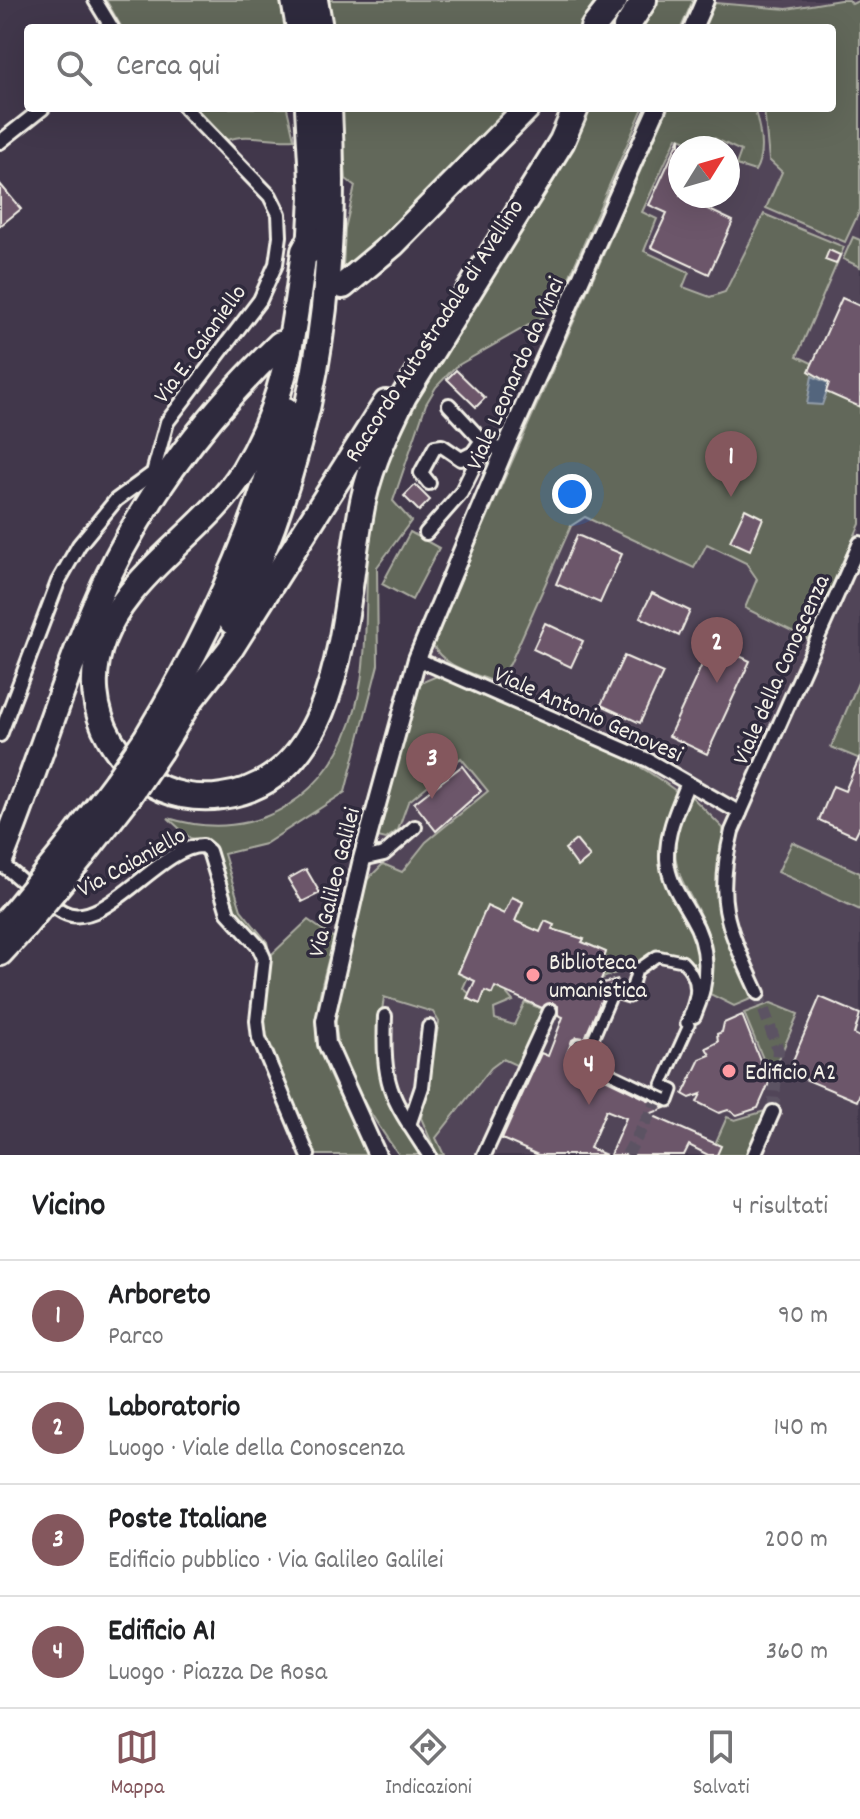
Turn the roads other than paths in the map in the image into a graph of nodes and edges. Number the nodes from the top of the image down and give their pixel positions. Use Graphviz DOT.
graph roads {
  1 [pos="95,0"];
  2 [pos="294,0"];
  3 [pos="315,0"];
  4 [pos="615,0"];
  5 [pos="644,0"];
  6 [pos="705,0"];
  7 [pos="110,24"];
  8 [pos="298,24"];
  9 [pos="319,24"];
  10 [pos="596,24"];
  11 [pos="629,24"];
  12 [pos="695,24"];
  13 [pos="38,112"];
  14 [pos="189,112"];
  15 [pos="319,112"];
  16 [pos="319,112"];
  17 [pos="523,112"];
  18 [pos="573,112"];
  19 [pos="574,112"];
  20 [pos="655,112"];
  21 [pos="0,142"];
  22 [pos="311,238"];
  23 [pos="343,286"];
  24 [pos="280,344"];
  25 [pos="449,405"];
  26 [pos="483,442"];
  27 [pos="504,451"];
  28 [pos="429,483"];
  29 [pos="426,533"];
  30 [pos="860,543"];
  31 [pos="417,659"];
  32 [pos="189,702"];
  33 [pos="0,735"];
  34 [pos="153,744"];
  35 [pos="688,783"];
  36 [pos="740,813"];
  37 [pos="415,827"];
  38 [pos="362,859"];
  39 [pos="0,861"];
  40 [pos="13,922"];
  41 [pos="0,953"];
  42 [pos="758,993"];
  43 [pos="550,1011"];
  44 [pos="385,1016"];
  45 [pos="694,1016"];
  46 [pos="429,1027"];
  47 [pos="576,1057"];
  48 [pos="773,1112"];
  49 [pos="359,1113"];
  50 [pos="409,1125"];
  51 [pos="308,1155"];
  52 [pos="377,1155"];
  53 [pos="390,1155"];
  54 [pos="429,1155"];
  55 [pos="484,1155"];
  56 [pos="754,1155"];
  1 -- 7 [label="street"];
  2 -- 8 [label="highway"];
  3 -- 9 [label="highway"];
  4 -- 10 [label="highway"];
  5 -- 11 [label="highway"];
  6 -- 12 [label="street"];
  13 -- 21 [label="street"];
  14 -- 33 [label="street, Via E. Caianiello"];
  15 -- 22 [label="highway"];
  16 -- 32 [label="highway"];
  17 -- 23 [label="highway"];
  18 -- 32 [label="highway, Raccordo Autostradale di Avellino"];
  19 -- 22 [label="highway"];
  20 -- 27 [label="street, Viale Leonardo da Vinci"];
  22 -- 34 [label="highway"];
  24 -- 39 [label="highway"];
  25 -- 26 [label="street"];
  26 -- 27 [label="street"];
  26 -- 28 [label="street"];
  26 -- 29 [label="street"];
  27 -- 31 [label="street, Viale Leonardo da Vinci"];
  30 -- 36 [label="street, Viale della Conoscenza"];
  31 -- 35 [label="street, Viale Antonio Genovesi"];
  31 -- 38 [label="street, Via Galileo Galilei"];
  32 -- 34 [label="highway"];
  34 -- 40 [label="highway, bridge"];
  35 -- 36 [label="street, Viale Antonio Genovesi"];
  35 -- 45 [label="street"];
  36 -- 42 [label="street, Viale della Conoscenza"];
  37 -- 38 [label="street"];
  38 -- 49 [label="street, Via Galileo Galilei"];
  39 -- 51 [label="street, Via Caianiello"];
  40 -- 41 [label="highway"];
  43 -- 55 [label="street"];
  44 -- 50 [label="street"];
  46 -- 50 [label="street"];
  47 -- 47 [label="street"];
  48 -- 56 [label="street"];
  49 -- 52 [label="street, Via Galileo Galilei"];
  49 -- 53 [label="street, Via Galileo Galilei"];
  50 -- 54 [label="street"];
}
